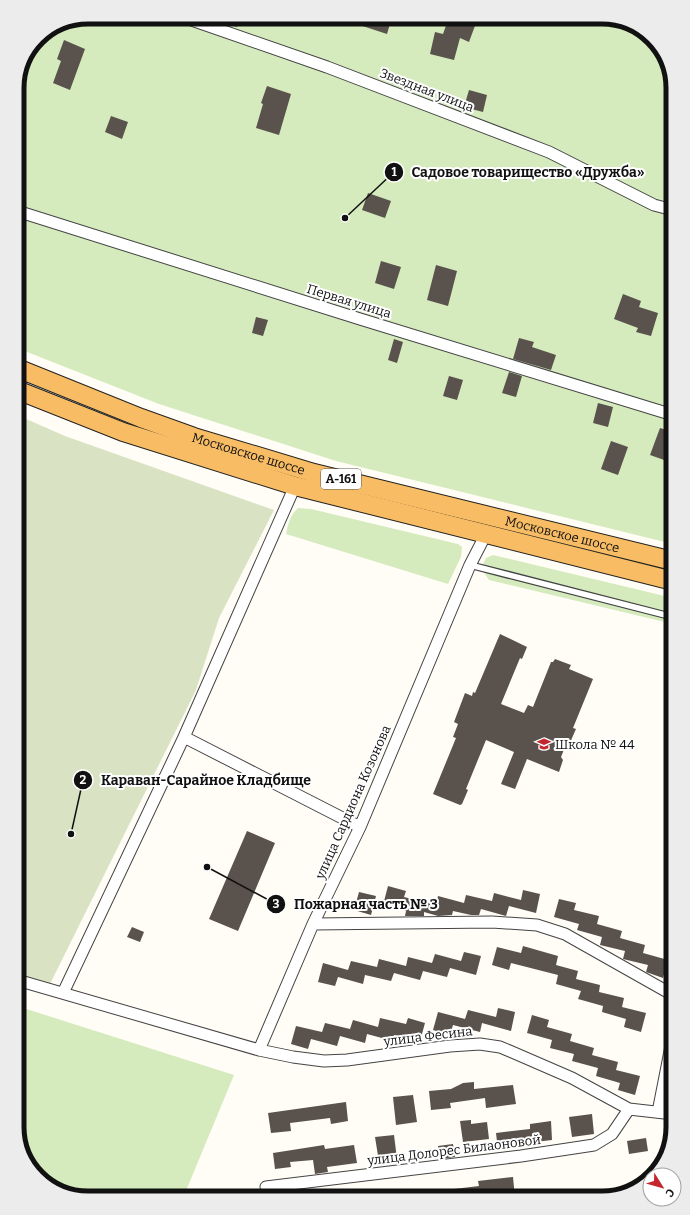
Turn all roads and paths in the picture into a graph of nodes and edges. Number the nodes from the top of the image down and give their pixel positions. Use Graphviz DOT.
graph roads {
  1 [pos="203,24"];
  2 [pos="666,208"];
  3 [pos="24,213"];
  4 [pos="24,371"];
  5 [pos="24,393"];
  6 [pos="666,412"];
  7 [pos="295,486"];
  8 [pos="486,534"];
  9 [pos="666,559"];
  10 [pos="470,565"];
  11 [pos="666,579"];
  12 [pos="666,615"];
  13 [pos="184,737"];
  14 [pos="360,827"];
  15 [pos="313,924"];
  16 [pos="24,982"];
  17 [pos="666,991"];
  18 [pos="63,993"];
  19 [pos="259,1050"];
  20 [pos="666,1071"];
  21 [pos="628,1109"];
  22 [pos="658,1112"];
  23 [pos="666,1113"];
  24 [pos="266,1187"];
  1 -- 2 [label="street, Звездная улица"];
  3 -- 6 [label="street, Первая улица"];
  4 -- 9 [label="highway, Московское шоссе / А-161"];
  5 -- 7 [label="highway, Московское шоссе / А-161"];
  7 -- 8 [label="highway, Московское шоссе / А-161"];
  7 -- 13 [label="street"];
  8 -- 10 [label="street, улица Сардиона Козонова"];
  8 -- 11 [label="highway, Московское шоссе / А-161"];
  10 -- 12 [label="lane"];
  10 -- 14 [label="street, улица Сардиона Козонова"];
  13 -- 14 [label="street"];
  13 -- 18 [label="street"];
  14 -- 15 [label="street, улица Сардиона Козонова"];
  15 -- 17 [label="street"];
  15 -- 19 [label="street, улица Сардиона Козонова"];
  16 -- 18 [label="street, улица Фесина"];
  18 -- 19 [label="street, улица Фесина"];
  19 -- 21 [label="street, улица Фесина"];
  20 -- 22 [label="street"];
  21 -- 22 [label="street, улица Фесина"];
  21 -- 24 [label="street, улица Долорес Билаоновой"];
  22 -- 23 [label="street, улица Фесина"];
}
